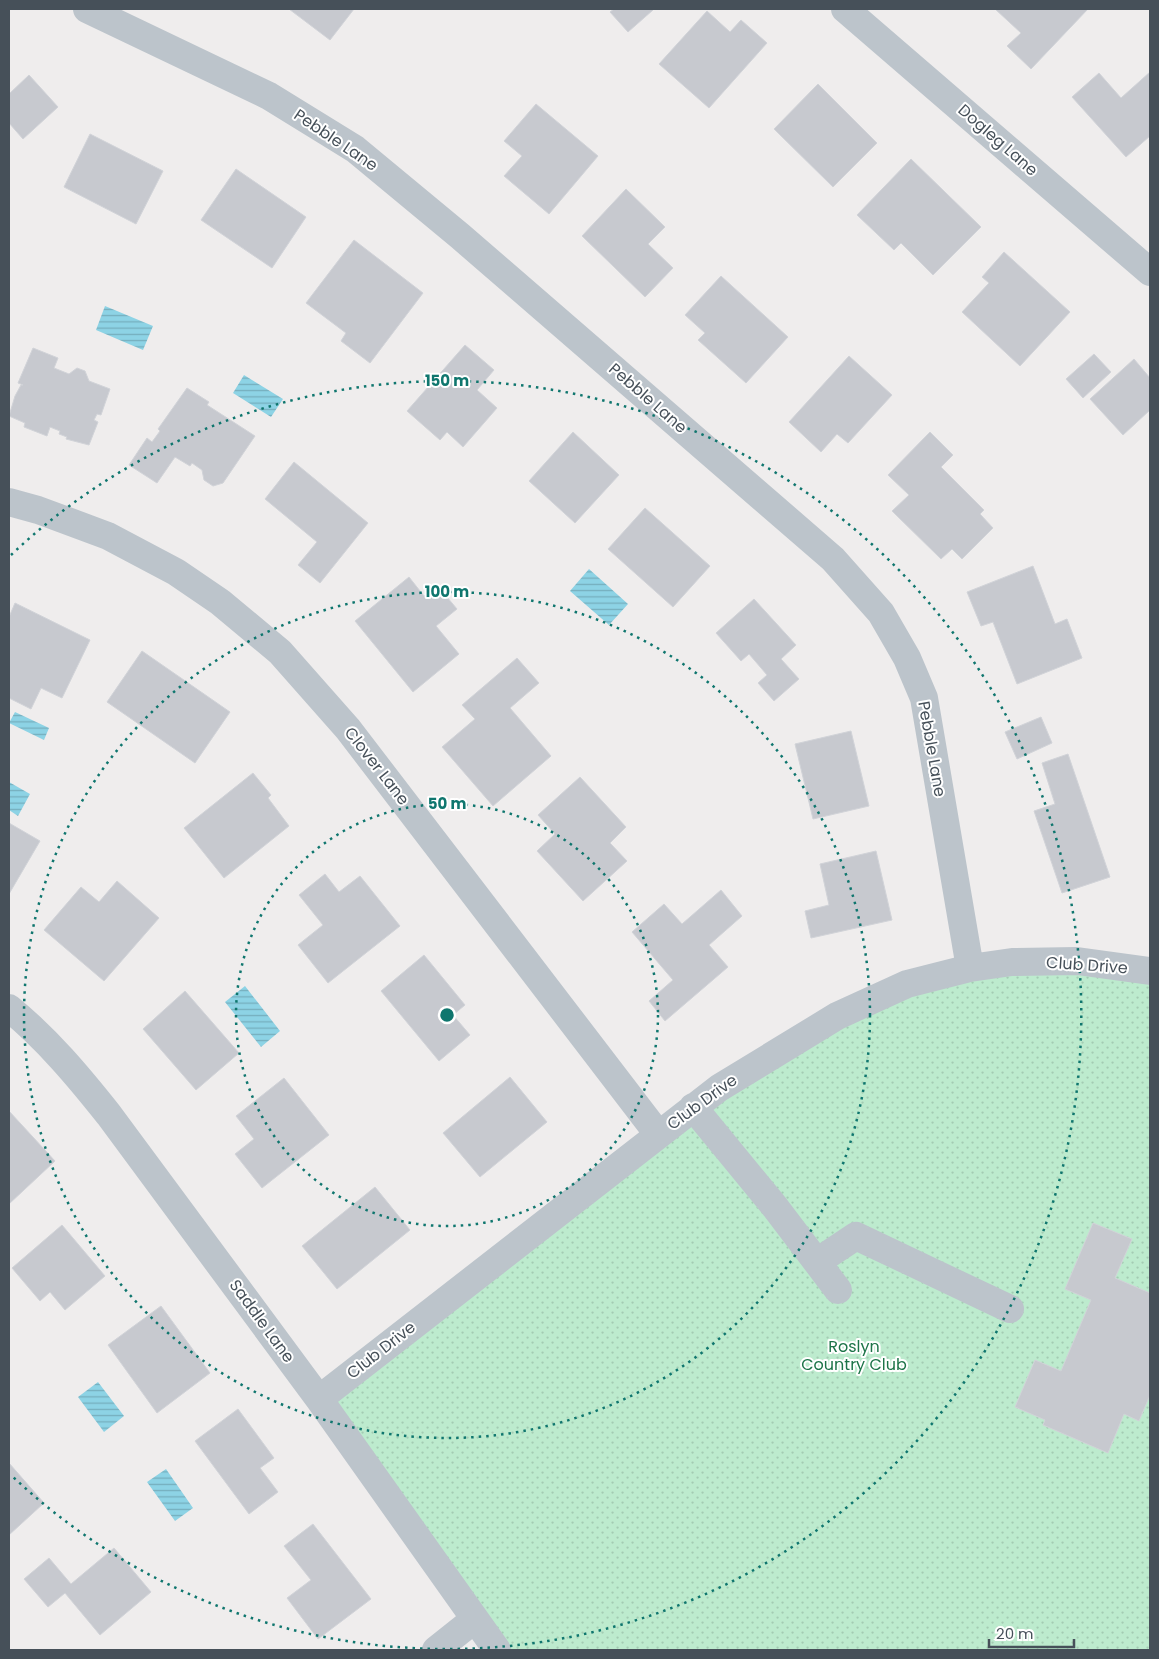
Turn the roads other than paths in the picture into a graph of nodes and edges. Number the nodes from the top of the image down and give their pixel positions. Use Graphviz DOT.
graph roads {
  1 [pos="87,9"];
  2 [pos="846,9"];
  3 [pos="1147,263"];
  4 [pos="9,502"];
  5 [pos="970,968"];
  6 [pos="1150,971"];
  7 [pos="9,1008"];
  8 [pos="693,1108"];
  9 [pos="658,1134"];
  10 [pos="817,1262"];
  11 [pos="838,1290"];
  12 [pos="1010,1309"];
  13 [pos="319,1399"];
  14 [pos="475,1619"];
  15 [pos="436,1650"];
  16 [pos="497,1650"];
  1 -- 5 [label="street, Pebble Lane"];
  2 -- 3 [label="street, Dogleg Lane"];
  4 -- 9 [label="street, Clover Lane"];
  5 -- 6 [label="street, Club Drive"];
  5 -- 8 [label="street, Club Drive"];
  7 -- 13 [label="street, Saddle Lane"];
  8 -- 9 [label="street, Club Drive"];
  8 -- 10 [label="street"];
  9 -- 13 [label="street, Club Drive"];
  10 -- 11 [label="street"];
  10 -- 12 [label="street"];
  13 -- 14 [label="street, Saddle Lane"];
  14 -- 15 [label="street"];
  14 -- 16 [label="street, Saddle Lane"];
}
